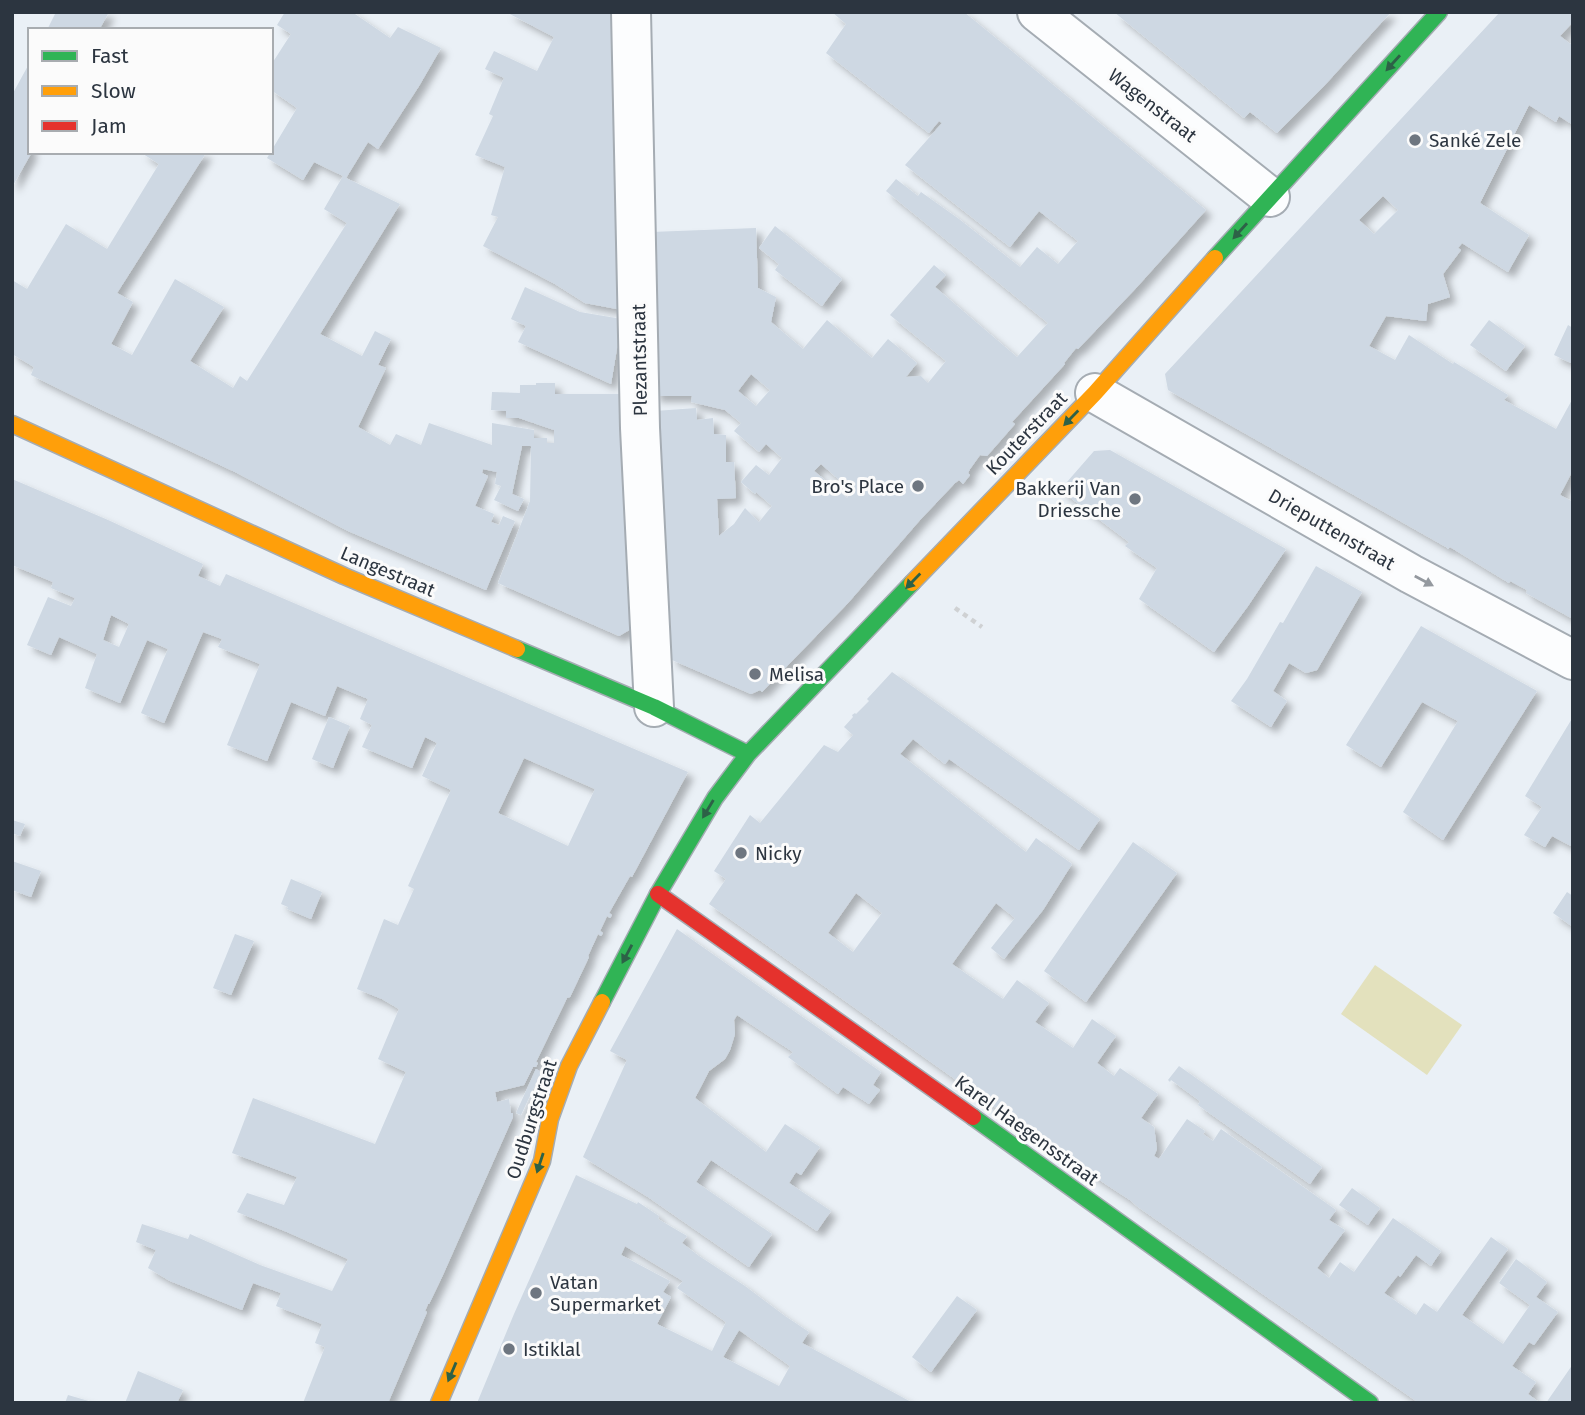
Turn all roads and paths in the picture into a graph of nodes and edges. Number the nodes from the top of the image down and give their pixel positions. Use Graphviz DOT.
graph roads {
  1 [pos="631,12"];
  2 [pos="1037,12"];
  3 [pos="1439,12"];
  4 [pos="1270,197"];
  5 [pos="1095,393"];
  6 [pos="12,424"];
  7 [pos="1573,660"];
  8 [pos="654,707"];
  9 [pos="748,754"];
  10 [pos="658,894"];
  11 [pos="439,1403"];
  12 [pos="1370,1403"];
  1 -- 8 [label="street, Plezantstraat"];
  2 -- 4 [label="street, Wagenstraat"];
  3 -- 4 [label="street, Kouterstraat, one-way"];
  4 -- 5 [label="street, Kouterstraat, one-way"];
  5 -- 7 [label="street, Drieputtenstraat, one-way"];
  5 -- 9 [label="street, Kouterstraat, one-way"];
  6 -- 8 [label="street, Langestraat"];
  8 -- 9 [label="street, Langestraat"];
  9 -- 10 [label="street, Kouterstraat, one-way"];
  10 -- 11 [label="street, Oudburgstraat, one-way"];
  10 -- 12 [label="street, Karel Haegensstraat"];
}
